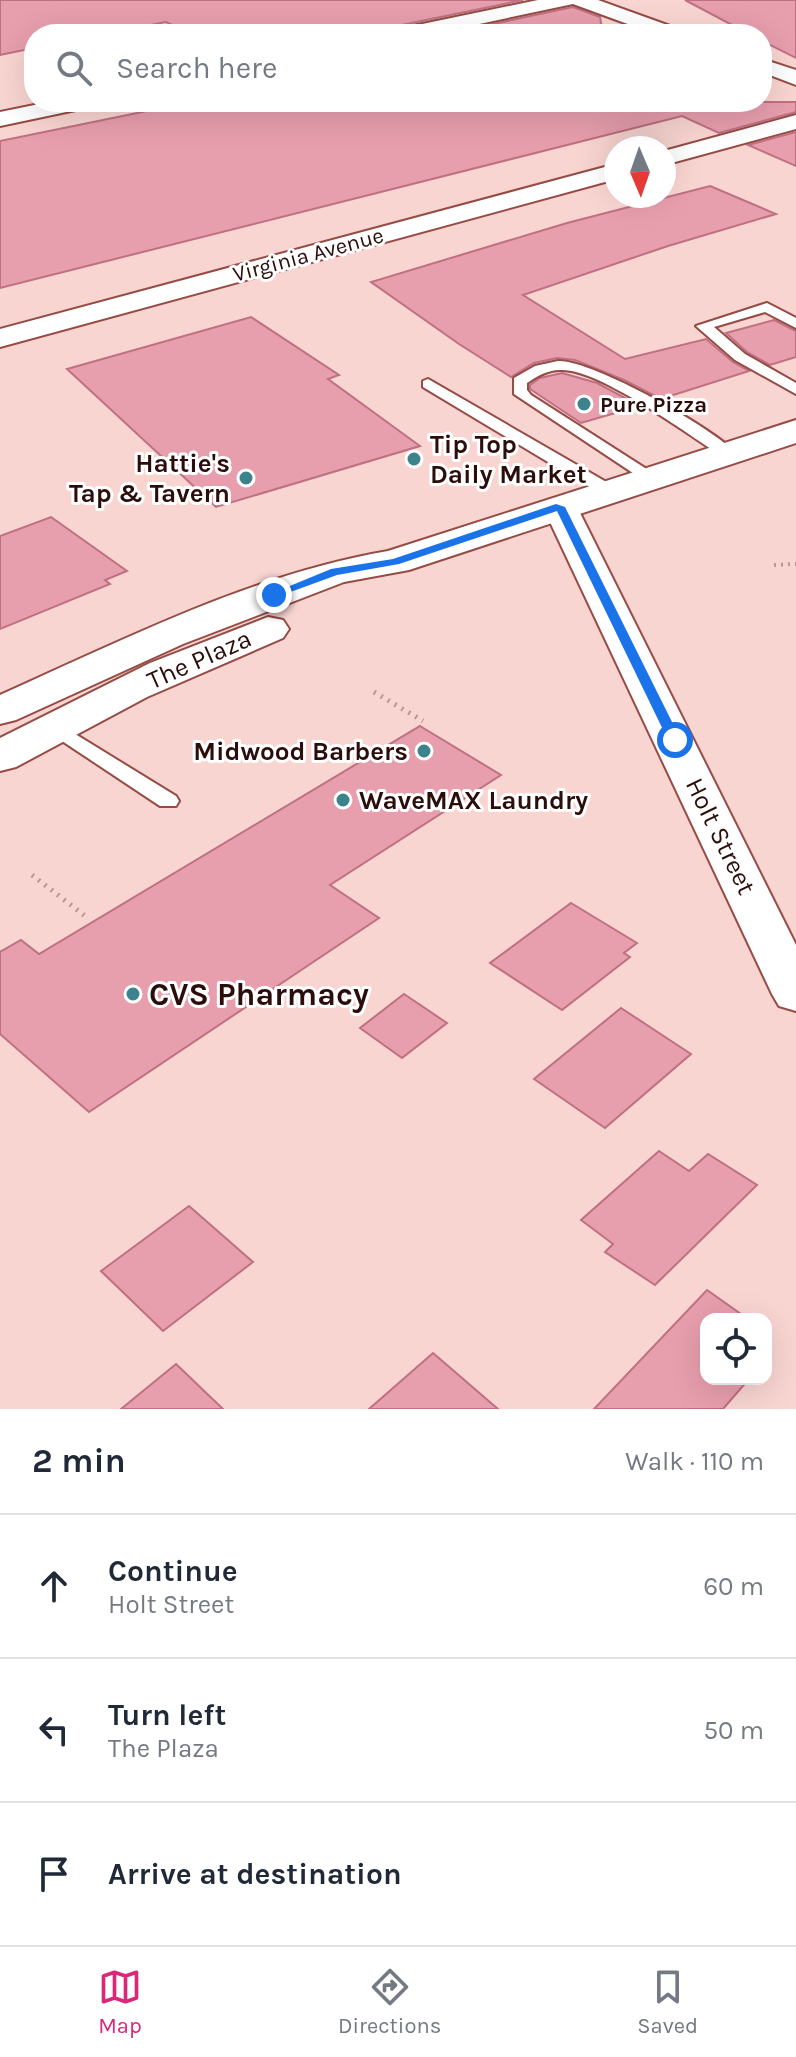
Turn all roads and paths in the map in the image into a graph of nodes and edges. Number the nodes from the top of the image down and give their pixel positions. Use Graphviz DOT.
graph roads {
  1 [pos="567,0"];
  2 [pos="580,0"];
  3 [pos="451,24"];
  4 [pos="646,24"];
  5 [pos="772,69"];
  6 [pos="796,78"];
  7 [pos="34,112"];
  8 [pos="0,119"];
  9 [pos="796,122"];
  10 [pos="676,155"];
  11 [pos="604,174"];
  12 [pos="796,324"];
  13 [pos="0,338"];
  14 [pos="428,384"];
  15 [pos="796,389"];
  16 [pos="796,431"];
  17 [pos="728,453"];
  18 [pos="651,477"];
  19 [pos="609,491"];
  20 [pos="560,507"];
  21 [pos="395,562"];
  22 [pos="796,564"];
  23 [pos="774,565"];
  24 [pos="374,692"];
  25 [pos="0,711"];
  26 [pos="423,721"];
  27 [pos="54,727"];
  28 [pos="0,757"];
  29 [pos="168,801"];
  30 [pos="32,875"];
  31 [pos="89,919"];
  32 [pos="796,994"];
  1 -- 3 [label="street"];
  2 -- 4 [label="street"];
  5 -- 6 [label="street"];
  7 -- 8 [label="street"];
  9 -- 10 [label="street"];
  11 -- 13 [label="street, Virginia Avenue"];
  12 -- 15 [label="lane"];
  14 -- 19 [label="lane"];
  16 -- 17 [label="main road, The Plaza"];
  17 -- 18 [label="main road, The Plaza"];
  17 -- 18 [label="lane"];
  18 -- 19 [label="main road, The Plaza"];
  19 -- 20 [label="main road, The Plaza"];
  20 -- 21 [label="main road, The Plaza"];
  20 -- 32 [label="street, Holt Street"];
  21 -- 25 [label="main road, The Plaza"];
  21 -- 27 [label="main road, The Plaza"];
  22 -- 23 [label="path"];
  24 -- 26 [label="path"];
  27 -- 28 [label="main road, The Plaza"];
  27 -- 29 [label="lane"];
  30 -- 31 [label="path"];
}
